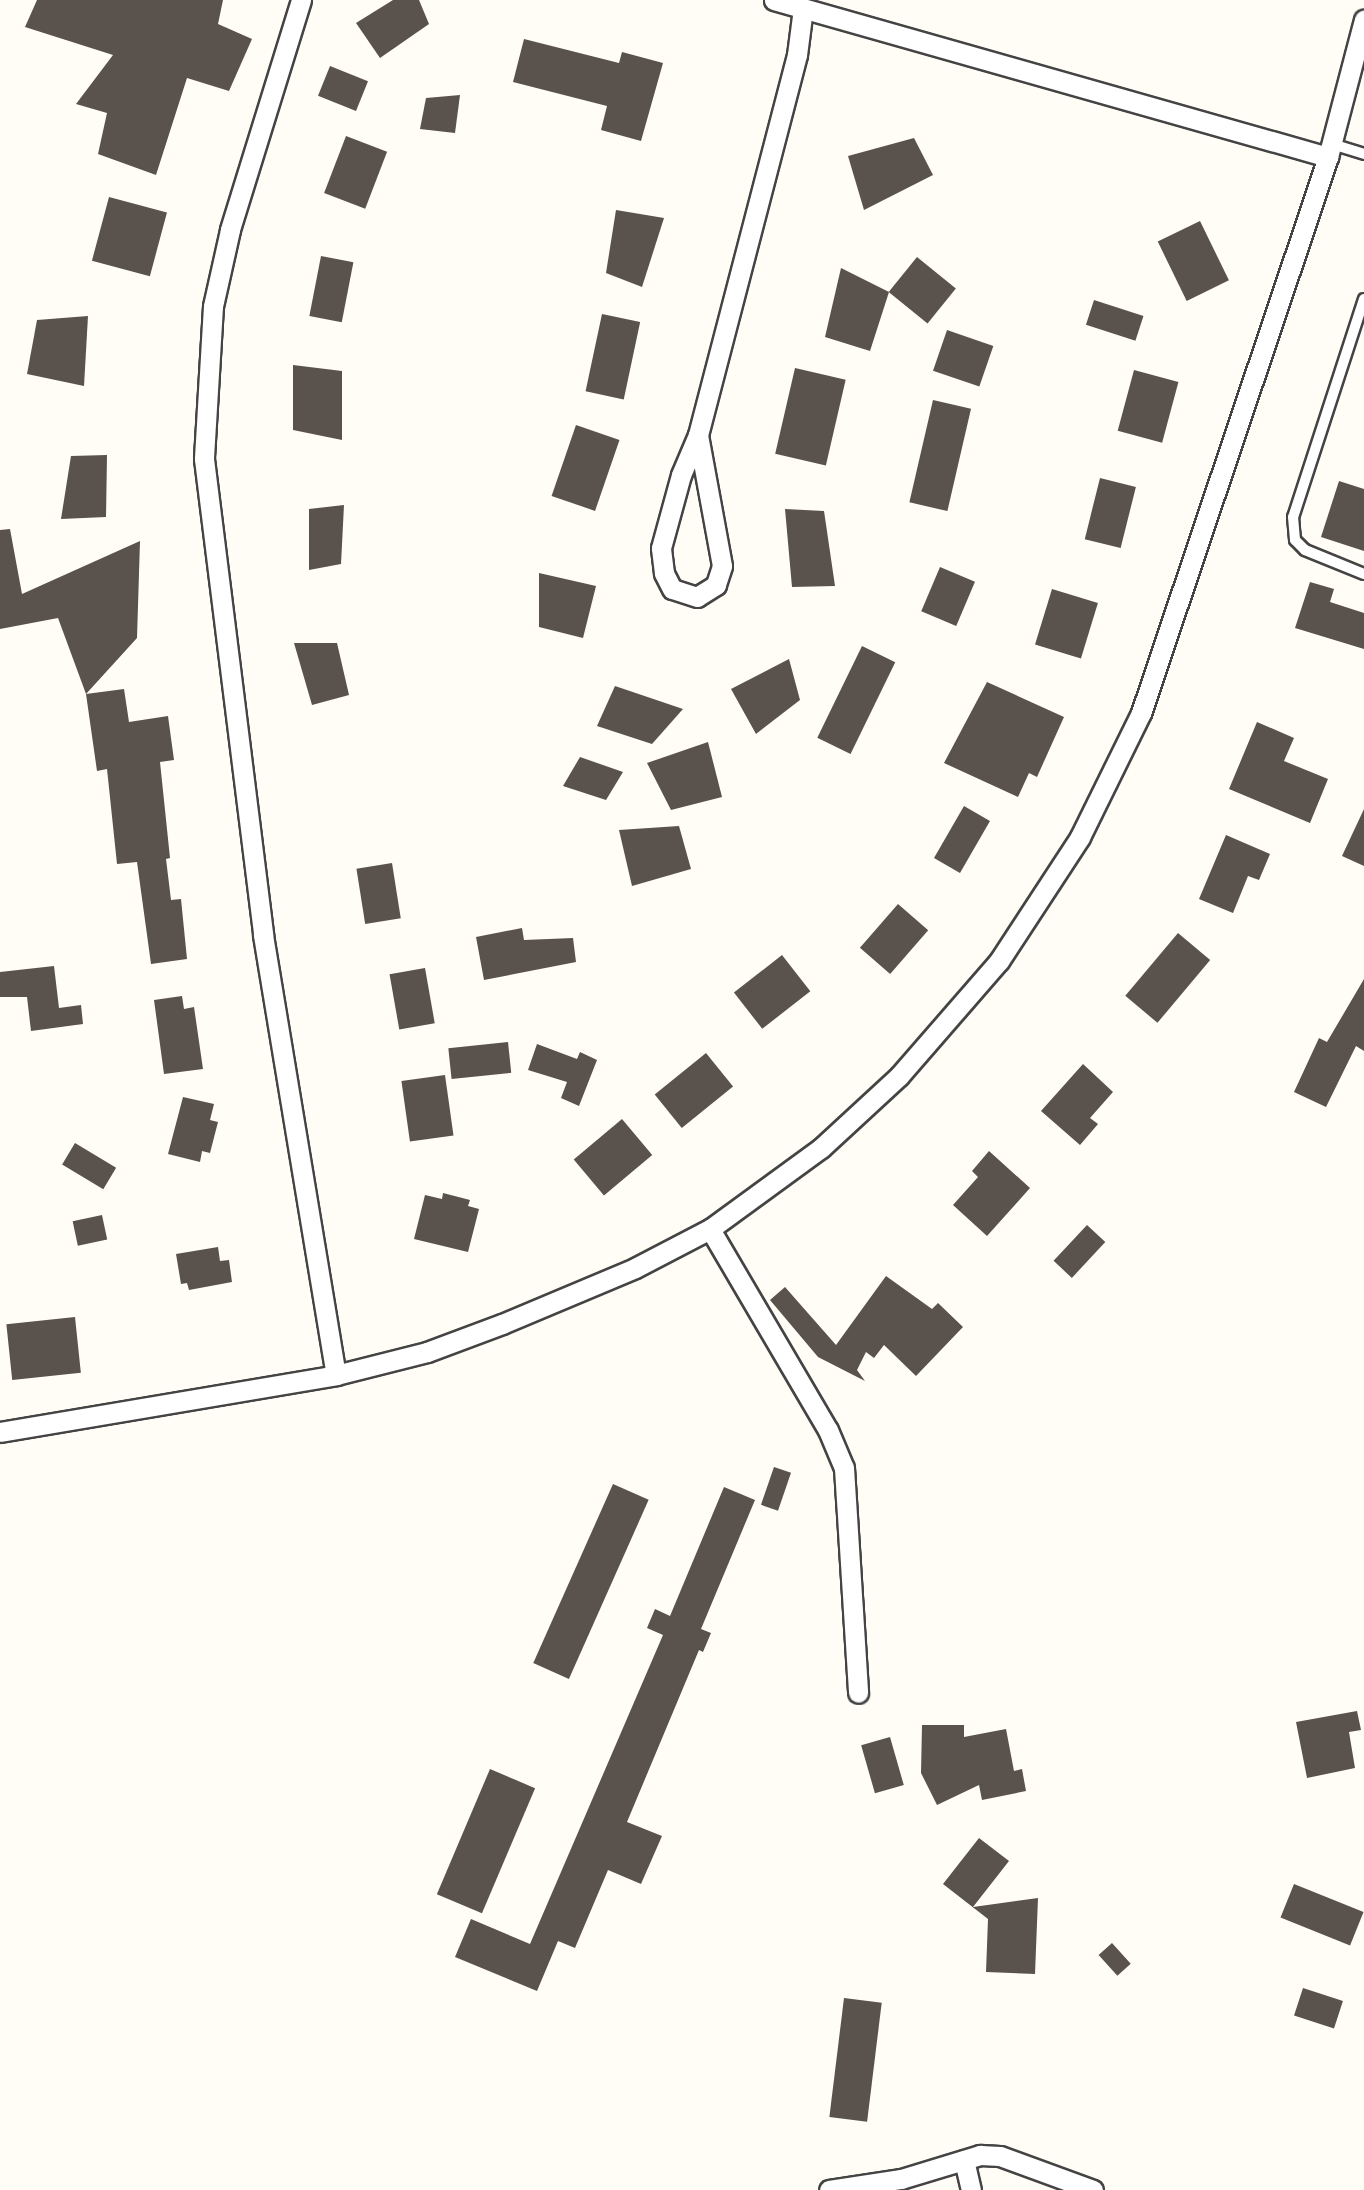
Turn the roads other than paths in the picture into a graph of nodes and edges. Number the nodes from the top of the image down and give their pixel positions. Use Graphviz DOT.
graph roads {
  1 [pos="301,0"];
  2 [pos="774,0"];
  3 [pos="803,8"];
  4 [pos="1364,20"];
  5 [pos="1330,150"];
  6 [pos="1364,154"];
  7 [pos="1364,299"];
  8 [pos="698,435"];
  9 [pos="1364,574"];
  10 [pos="710,1229"];
  11 [pos="336,1375"];
  12 [pos="0,1433"];
  13 [pos="858,1693"];
  14 [pos="964,2160"];
  15 [pos="829,2190"];
  16 [pos="971,2190"];
  17 [pos="1093,2190"];
  1 -- 11 [label="street"];
  2 -- 3 [label="street"];
  3 -- 5 [label="street"];
  3 -- 8 [label="street"];
  4 -- 5 [label="street"];
  5 -- 6 [label="lane"];
  5 -- 10 [label="street"];
  7 -- 9 [label="lane"];
  8 -- 8 [label="street"];
  10 -- 11 [label="street"];
  10 -- 13 [label="street"];
  11 -- 12 [label="street"];
  14 -- 15 [label="street"];
  14 -- 16 [label="street"];
  14 -- 17 [label="street"];
}
